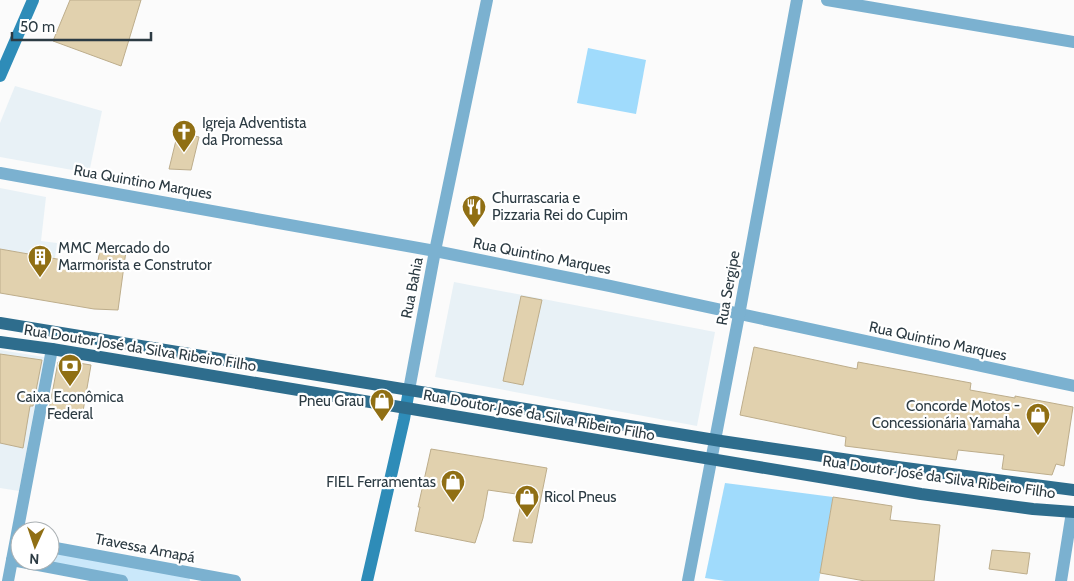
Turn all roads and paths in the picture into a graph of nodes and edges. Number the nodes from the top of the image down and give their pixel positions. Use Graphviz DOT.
graph roads {
  1 [pos="33,0"];
  2 [pos="486,0"];
  3 [pos="797,0"];
  4 [pos="827,0"];
  5 [pos="1074,42"];
  6 [pos="0,76"];
  7 [pos="0,173"];
  8 [pos="435,251"];
  9 [pos="740,315"];
  10 [pos="0,322"];
  11 [pos="0,342"];
  12 [pos="52,349"];
  13 [pos="1074,386"];
  14 [pos="409,390"];
  15 [pos="406,409"];
  16 [pos="715,440"];
  17 [pos="711,460"];
  18 [pos="1074,490"];
  19 [pos="1073,512"];
  20 [pos="22,521"];
  21 [pos="60,549"];
  22 [pos="60,569"];
  23 [pos="122,581"];
  24 [pos="235,581"];
  25 [pos="367,581"];
  26 [pos="688,581"];
  27 [pos="1060,581"];
  1 -- 6 [label="main road"];
  2 -- 8 [label="street, Rua Bahia"];
  3 -- 9 [label="street, Rua Sergipe"];
  4 -- 5 [label="street"];
  7 -- 8 [label="street, Rua Quintino Marques"];
  8 -- 9 [label="street, Rua Quintino Marques"];
  8 -- 14 [label="street, Rua Bahia"];
  9 -- 13 [label="street, Rua Quintino Marques"];
  9 -- 16 [label="street, Rua Sergipe"];
  10 -- 14 [label="main road, Rua Doutor José da Silva Ribeiro Filho"];
  11 -- 12 [label="main road, Rua Doutor José da Silva Ribeiro Filho"];
  12 -- 15 [label="main road, Rua Doutor José da Silva Ribeiro Filho"];
  12 -- 20 [label="street"];
  14 -- 15 [label="main road, Rua Bahia"];
  14 -- 16 [label="main road, Rua Doutor José da Silva Ribeiro Filho"];
  15 -- 17 [label="main road, Rua Doutor José da Silva Ribeiro Filho"];
  15 -- 25 [label="main road, Rua Bahia"];
  16 -- 17 [label="street, Rua Sergipe"];
  16 -- 18 [label="main road, Rua Doutor José da Silva Ribeiro Filho"];
  17 -- 19 [label="main road, Rua Doutor José da Silva Ribeiro Filho"];
  17 -- 26 [label="street, Rua Sergipe"];
  19 -- 27 [label="street"];
  21 -- 24 [label="street, Travessa Amapá"];
  22 -- 23 [label="street"];
}
